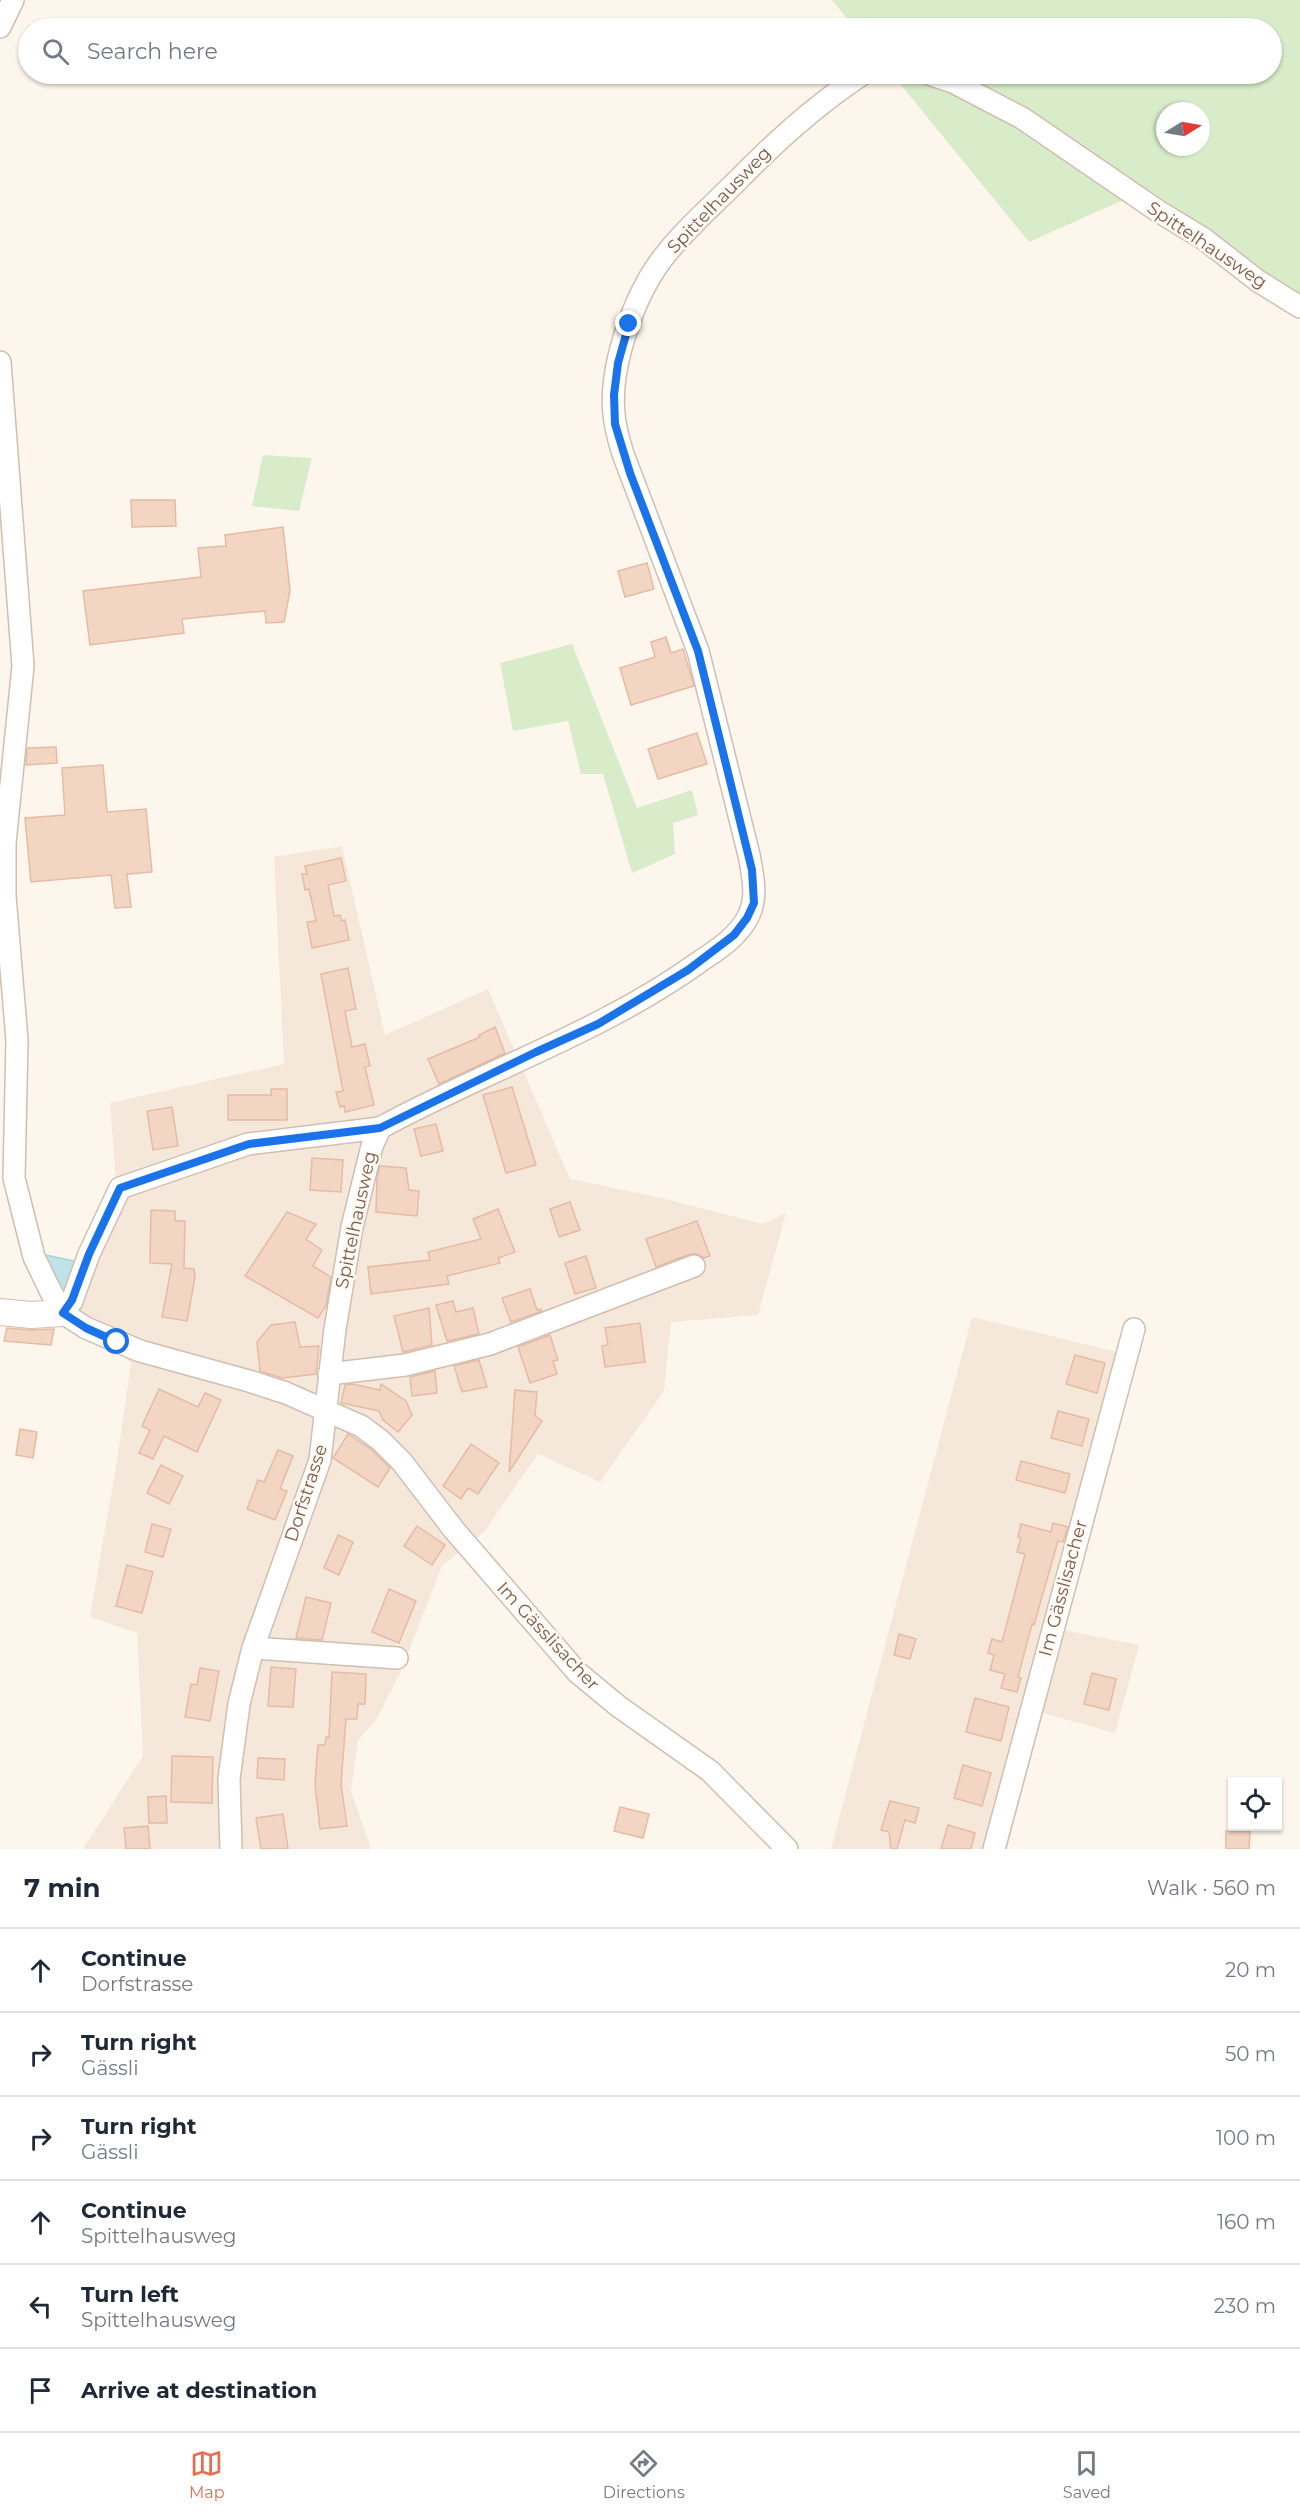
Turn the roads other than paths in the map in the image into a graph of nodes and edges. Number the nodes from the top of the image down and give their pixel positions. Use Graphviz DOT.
graph roads {
  1 [pos="12,0"];
  2 [pos="0,27"];
  3 [pos="848,84"];
  4 [pos="958,84"];
  5 [pos="1300,307"];
  6 [pos="0,362"];
  7 [pos="380,1128"];
  8 [pos="7,1177"];
  9 [pos="694,1266"];
  10 [pos="0,1312"];
  11 [pos="63,1313"];
  12 [pos="1134,1329"];
  13 [pos="329,1374"];
  14 [pos="325,1411"];
  15 [pos="253,1648"];
  16 [pos="397,1658"];
  17 [pos="231,1849"];
  18 [pos="787,1849"];
  19 [pos="994,1849"];
  1 -- 2 [label="street"];
  3 -- 7 [label="street, Spittelhausweg"];
  4 -- 5 [label="street, Spittelhausweg"];
  6 -- 8 [label="street"];
  7 -- 11 [label="street"];
  7 -- 13 [label="street, Spittelhausweg"];
  8 -- 11 [label="street"];
  9 -- 13 [label="street"];
  10 -- 11 [label="street"];
  11 -- 14 [label="street"];
  12 -- 19 [label="street, Im Gässlisacher"];
  13 -- 14 [label="street, Spittelhausweg"];
  14 -- 15 [label="street, Dorfstrasse"];
  14 -- 18 [label="street, Im Gässlisacher"];
  15 -- 16 [label="street"];
  15 -- 17 [label="street, Dorfstrasse"];
}
